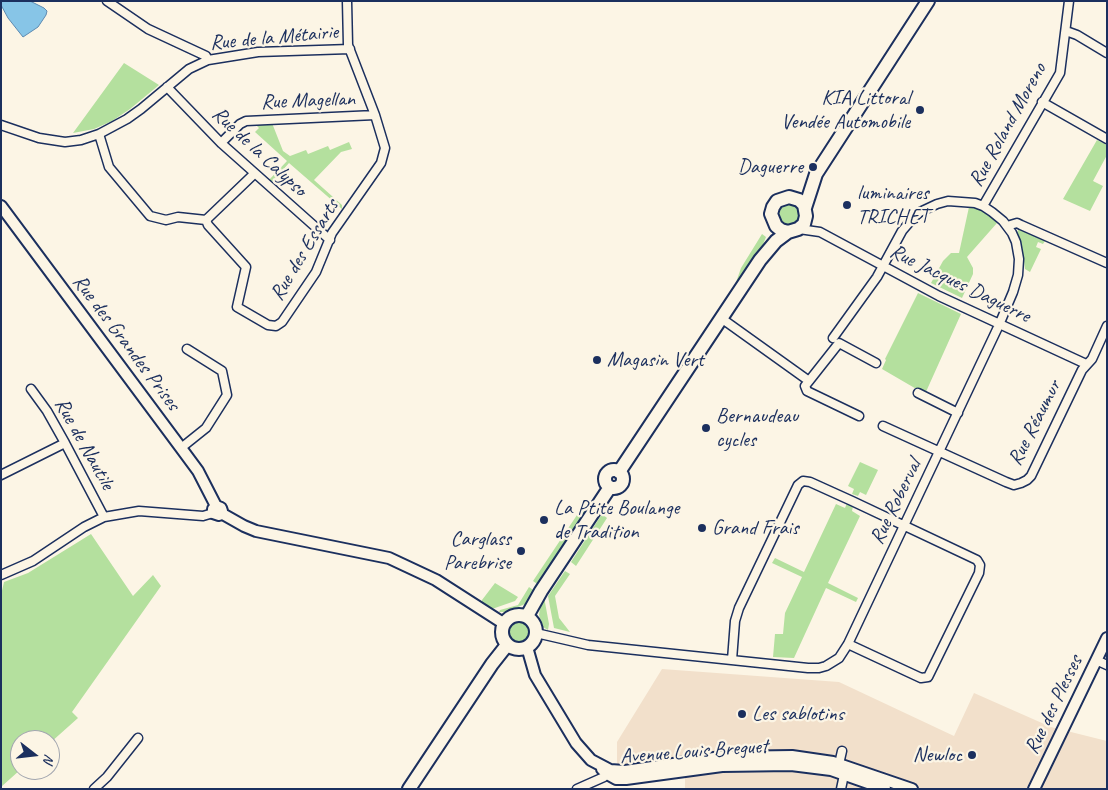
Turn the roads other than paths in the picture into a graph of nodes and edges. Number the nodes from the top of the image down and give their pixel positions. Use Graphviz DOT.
graph roads {
  1 [pos="107,1"];
  2 [pos="347,1"];
  3 [pos="928,1"];
  4 [pos="1069,1"];
  5 [pos="1066,31"];
  6 [pos="350,49"];
  7 [pos="1107,53"];
  8 [pos="208,60"];
  9 [pos="166,87"];
  10 [pos="1042,102"];
  11 [pos="375,115"];
  12 [pos="1,125"];
  13 [pos="99,134"];
  14 [pos="1107,139"];
  15 [pos="221,143"];
  16 [pos="254,174"];
  17 [pos="816,174"];
  18 [pos="789,197"];
  19 [pos="1,206"];
  20 [pos="983,206"];
  21 [pos="806,212"];
  22 [pos="206,220"];
  23 [pos="773,222"];
  24 [pos="1007,226"];
  25 [pos="793,231"];
  26 [pos="820,232"];
  27 [pos="330,240"];
  28 [pos="760,260"];
  29 [pos="1107,263"];
  30 [pos="883,266"];
  31 [pos="721,318"];
  32 [pos="999,325"];
  33 [pos="1107,326"];
  34 [pos="833,338"];
  35 [pos="187,349"];
  36 [pos="876,363"];
  37 [pos="1086,364"];
  38 [pos="809,381"];
  39 [pos="31,389"];
  40 [pos="918,393"];
  41 [pos="958,412"];
  42 [pos="859,416"];
  43 [pos="882,426"];
  44 [pos="65,443"];
  45 [pos="181,448"];
  46 [pos="940,451"];
  47 [pos="1,475"];
  48 [pos="217,511"];
  49 [pos="104,516"];
  50 [pos="904,526"];
  51 [pos="1,575"];
  52 [pos="527,616"];
  53 [pos="503,623"];
  54 [pos="536,633"];
  55 [pos="1107,638"];
  56 [pos="848,644"];
  57 [pos="507,645"];
  58 [pos="527,647"];
  59 [pos="732,660"];
  60 [pos="1096,660"];
  61 [pos="1107,665"];
  62 [pos="138,738"];
  63 [pos="842,751"];
  64 [pos="843,768"];
  65 [pos="609,772"];
  66 [pos="590,786"];
  67 [pos="94,789"];
  68 [pos="409,789"];
  69 [pos="578,789"];
  70 [pos="841,789"];
  71 [pos="885,789"];
  72 [pos="912,789"];
  73 [pos="1034,789"];
  1 -- 8 [label="street"];
  2 -- 6 [label="street, Rue de la Métairie"];
  3 -- 17 [label="main road"];
  4 -- 5 [label="street, Rue Roland Moreno"];
  5 -- 7 [label="street"];
  5 -- 10 [label="street, Rue Roland Moreno"];
  6 -- 8 [label="street, Rue de la Métairie"];
  6 -- 11 [label="street, Rue des Essarts"];
  8 -- 9 [label="street, Rue de la Métairie"];
  9 -- 13 [label="street, Rue de la Métairie"];
  9 -- 15 [label="street, Rue de la Calypso"];
  10 -- 14 [label="street"];
  10 -- 20 [label="street, Rue Roland Moreno"];
  11 -- 15 [label="street, Rue Magellan"];
  11 -- 27 [label="street, Rue des Essarts"];
  12 -- 13 [label="street, Rue de la Métairie"];
  13 -- 22 [label="street"];
  15 -- 16 [label="street, Rue de la Calypso"];
  16 -- 22 [label="street"];
  16 -- 27 [label="street, Rue de la Calypso"];
  17 -- 18 [label="main road"];
  17 -- 21 [label="main road"];
  18 -- 21 [label="main road"];
  18 -- 23 [label="main road"];
  19 -- 45 [label="street, Rue des Grandes Prises"];
  20 -- 24 [label="street, Rue Roberval"];
  20 -- 30 [label="street, Rue Roberval"];
  21 -- 25 [label="main road"];
  21 -- 26 [label="street"];
  22 -- 27 [label="street, Rue des Essarts"];
  23 -- 25 [label="main road"];
  23 -- 28 [label="main road"];
  24 -- 29 [label="street"];
  24 -- 32 [label="street, Rue Roberval"];
  25 -- 26 [label="street"];
  25 -- 28 [label="main road"];
  26 -- 30 [label="street, Rue Jacques Daguerre"];
  28 -- 31 [label="main road"];
  30 -- 32 [label="street, Rue Jacques Daguerre"];
  30 -- 34 [label="street, Rue Roberval"];
  31 -- 38 [label="street"];
  31 -- 52 [label="main road"];
  32 -- 37 [label="street, Rue Jacques Daguerre"];
  32 -- 41 [label="street, Rue Roberval"];
  33 -- 37 [label="street, Rue Réaumur"];
  35 -- 45 [label="street"];
  36 -- 38 [label="street"];
  37 -- 46 [label="street, Rue Réaumur"];
  38 -- 42 [label="street"];
  39 -- 44 [label="street, Rue de Nautile"];
  40 -- 41 [label="street"];
  41 -- 46 [label="street, Rue Roberval"];
  43 -- 46 [label="street"];
  44 -- 47 [label="street"];
  44 -- 49 [label="street, Rue de Nautile"];
  45 -- 48 [label="street, Rue des Grandes Prises"];
  46 -- 50 [label="street, Rue Roberval"];
  48 -- 49 [label="street"];
  48 -- 53 [label="street"];
  49 -- 51 [label="street"];
  50 -- 56 [label="street, Rue Roberval"];
  50 -- 56 [label="street"];
  50 -- 59 [label="street"];
  52 -- 53 [label="main road"];
  52 -- 54 [label="main road"];
  53 -- 57 [label="main road"];
  54 -- 58 [label="main road"];
  54 -- 59 [label="street, Rue Roberval"];
  55 -- 60 [label="street, Rue des Plesses"];
  56 -- 59 [label="street, Rue Roberval"];
  57 -- 58 [label="main road"];
  57 -- 68 [label="main road"];
  58 -- 65 [label="street, Avenue Louis Breguet"];
  60 -- 61 [label="street"];
  60 -- 73 [label="street, Rue des Plesses"];
  62 -- 67 [label="street"];
  63 -- 64 [label="street"];
  64 -- 65 [label="street, Avenue Louis Breguet"];
  64 -- 70 [label="street"];
  64 -- 71 [label="street, Avenue Louis Breguet"];
  64 -- 72 [label="street, Avenue Louis Breguet"];
  65 -- 66 [label="street"];
  66 -- 69 [label="street"];
}
